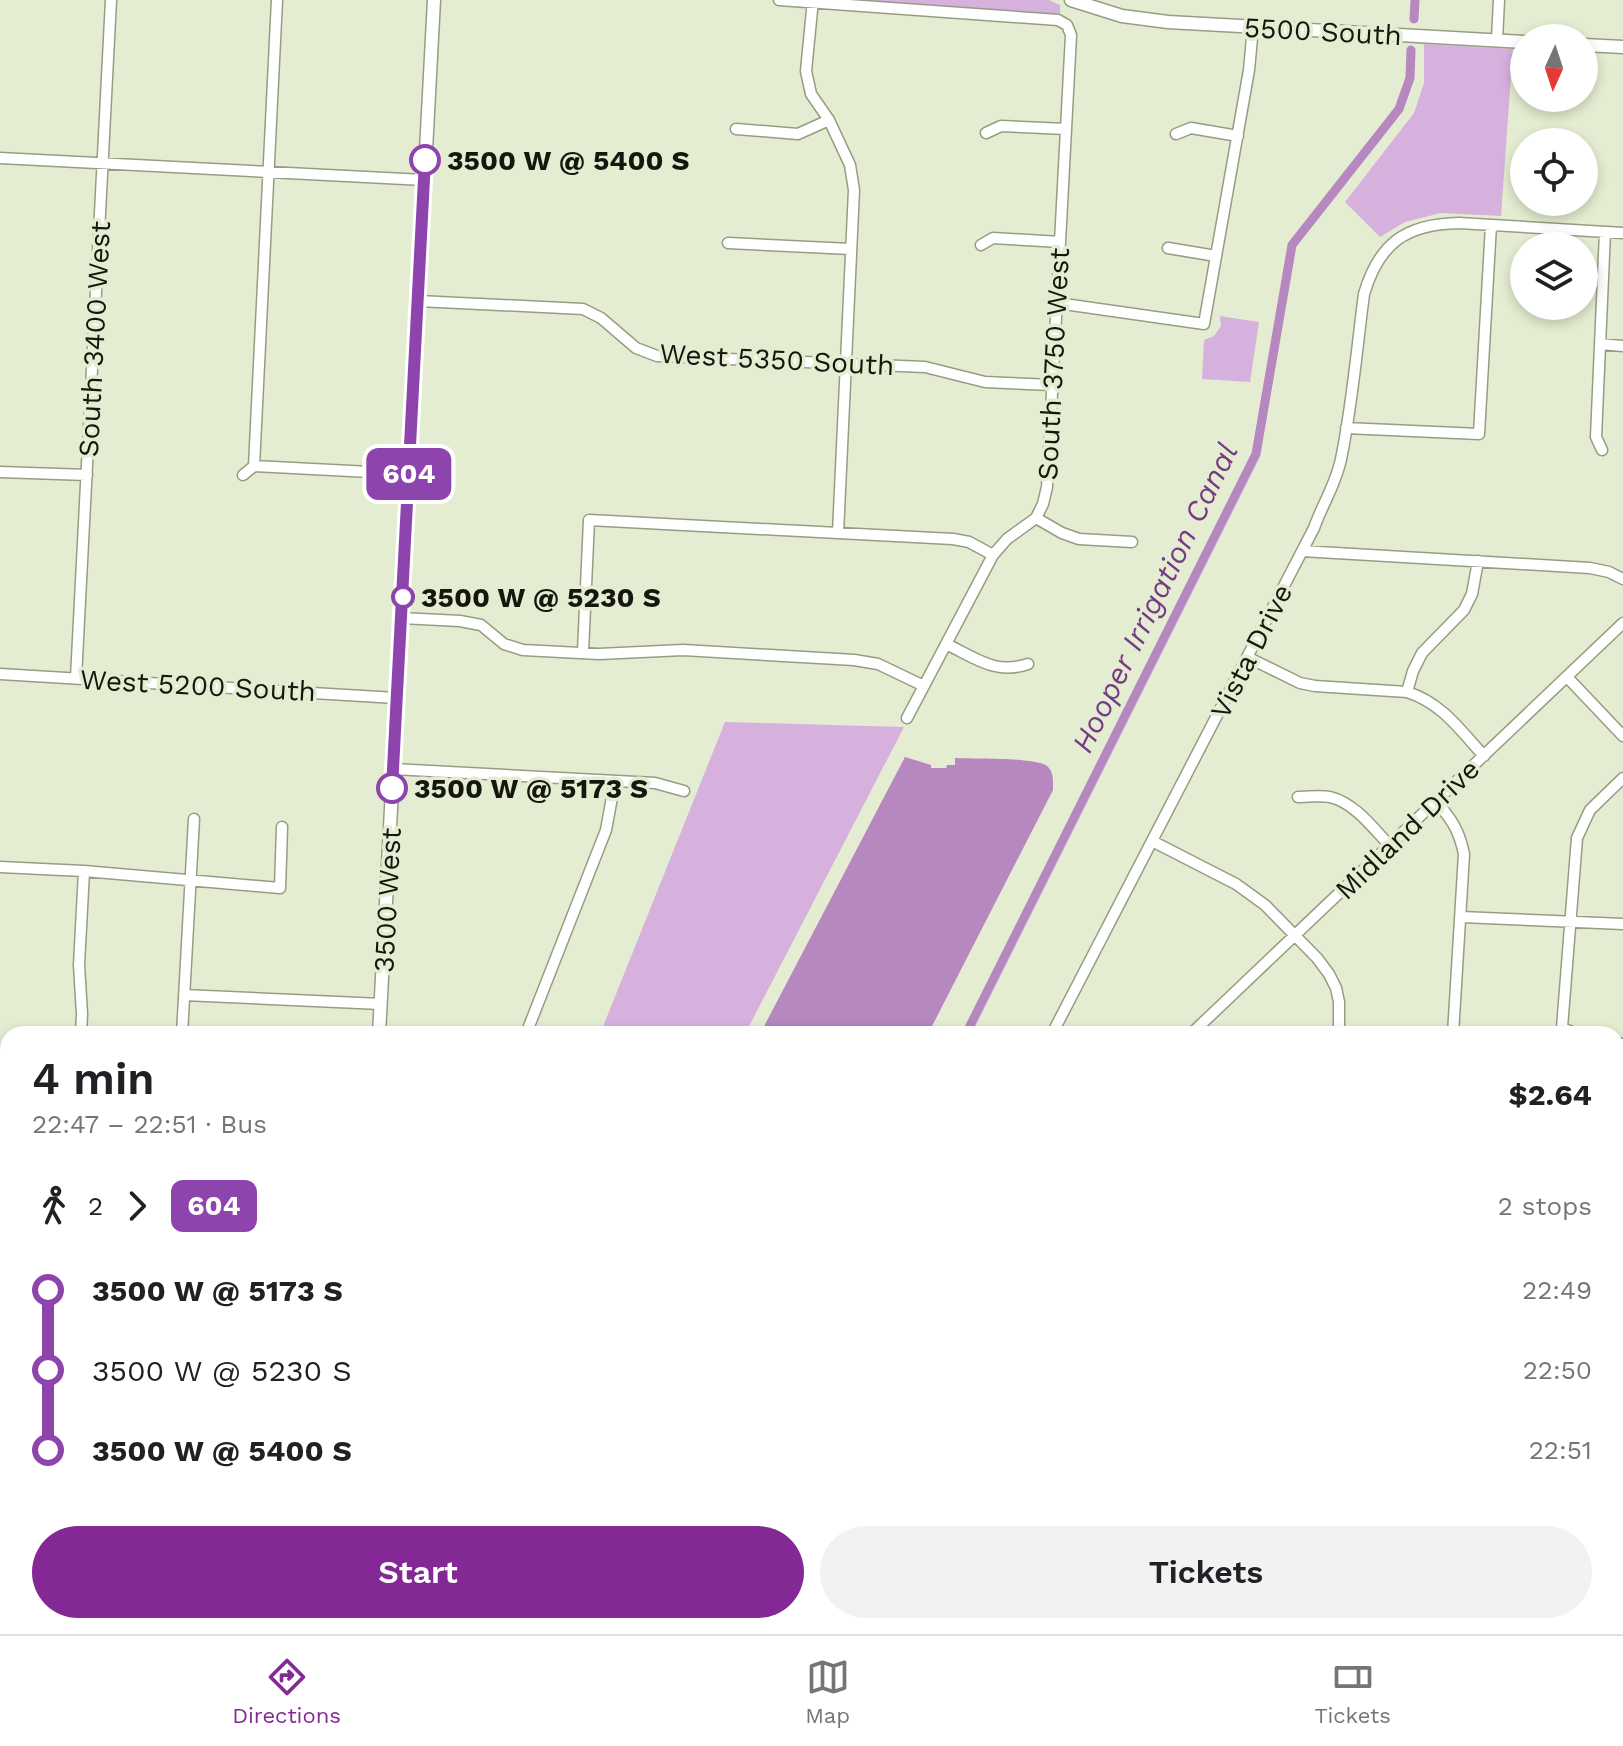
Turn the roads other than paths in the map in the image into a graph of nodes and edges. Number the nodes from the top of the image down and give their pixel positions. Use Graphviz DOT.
graph roads {
  1 [pos="111,0"];
  2 [pos="277,0"];
  3 [pos="434,0"];
  4 [pos="779,0"];
  5 [pos="1071,0"];
  6 [pos="1499,0"];
  7 [pos="813,1"];
  8 [pos="1253,27"];
  9 [pos="1497,40"];
  10 [pos="1510,41"];
  11 [pos="1598,46"];
  12 [pos="1623,47"];
  13 [pos="829,120"];
  14 [pos="736,129"];
  15 [pos="1066,129"];
  16 [pos="986,133"];
  17 [pos="1176,134"];
  18 [pos="1238,136"];
  19 [pos="0,158"];
  20 [pos="103,163"];
  21 [pos="269,172"];
  22 [pos="424,180"];
  23 [pos="1491,225"];
  24 [pos="1605,232"];
  25 [pos="1623,233"];
  26 [pos="1060,242"];
  27 [pos="728,243"];
  28 [pos="981,245"];
  29 [pos="1168,248"];
  30 [pos="851,249"];
  31 [pos="1216,256"];
  32 [pos="418,301"];
  33 [pos="1057,303"];
  34 [pos="1600,344"];
  35 [pos="1623,346"];
  36 [pos="846,365"];
  37 [pos="1052,385"];
  38 [pos="1346,428"];
  39 [pos="1602,450"];
  40 [pos="254,466"];
  41 [pos="0,472"];
  42 [pos="409,474"];
  43 [pos="87,475"];
  44 [pos="243,475"];
  45 [pos="1036,518"];
  46 [pos="838,533"];
  47 [pos="1132,542"];
  48 [pos="1302,551"];
  49 [pos="993,555"];
  50 [pos="1478,561"];
  51 [pos="1623,579"];
  52 [pos="401,618"];
  53 [pos="1623,623"];
  54 [pos="946,644"];
  55 [pos="583,652"];
  56 [pos="1247,657"];
  57 [pos="1028,664"];
  58 [pos="0,674"];
  59 [pos="1567,677"];
  60 [pos="76,678"];
  61 [pos="924,686"];
  62 [pos="1407,692"];
  63 [pos="396,698"];
  64 [pos="907,718"];
  65 [pos="1623,736"];
  66 [pos="1484,756"];
  67 [pos="393,769"];
  68 [pos="1623,778"];
  69 [pos="615,781"];
  70 [pos="684,791"];
  71 [pos="1298,797"];
  72 [pos="1436,801"];
  73 [pos="194,819"];
  74 [pos="282,827"];
  75 [pos="1152,841"];
  76 [pos="1390,846"];
  77 [pos="0,867"];
  78 [pos="84,871"];
  79 [pos="191,881"];
  80 [pos="1461,917"];
  81 [pos="1570,922"];
  82 [pos="1623,924"];
  83 [pos="1294,936"];
  84 [pos="184,995"];
  85 [pos="381,1004"];
  86 [pos="81,1026"];
  87 [pos="182,1026"];
  88 [pos="380,1026"];
  89 [pos="529,1026"];
  90 [pos="1056,1026"];
  91 [pos="1199,1026"];
  92 [pos="1339,1026"];
  93 [pos="1454,1026"];
  94 [pos="1561,1026"];
  1 -- 20 [label="street, South 3400 West"];
  2 -- 21 [label="street"];
  3 -- 22 [label="main road, 3500 West"];
  4 -- 7 [label="street"];
  5 -- 8 [label="main road, 5500 South"];
  6 -- 9 [label="street"];
  7 -- 13 [label="street"];
  7 -- 15 [label="street, South 3750 West"];
  8 -- 9 [label="main road, 5500 South"];
  8 -- 18 [label="street"];
  9 -- 10 [label="main road, 5500 South"];
  11 -- 12 [label="main road"];
  13 -- 14 [label="street"];
  13 -- 30 [label="street"];
  15 -- 16 [label="street"];
  15 -- 26 [label="street, South 3750 West"];
  17 -- 18 [label="street"];
  18 -- 31 [label="street"];
  19 -- 20 [label="street"];
  20 -- 21 [label="street"];
  20 -- 43 [label="street, South 3400 West"];
  21 -- 22 [label="street"];
  21 -- 40 [label="street"];
  22 -- 32 [label="main road, 3500 West"];
  23 -- 24 [label="street"];
  23 -- 38 [label="street, Vista Drive"];
  23 -- 38 [label="street"];
  24 -- 25 [label="street"];
  24 -- 34 [label="street"];
  26 -- 28 [label="street"];
  26 -- 33 [label="street, South 3750 West"];
  27 -- 30 [label="street"];
  29 -- 31 [label="street"];
  30 -- 36 [label="street"];
  31 -- 33 [label="street"];
  32 -- 36 [label="street, West 5350 South"];
  32 -- 42 [label="main road, 3500 West"];
  33 -- 37 [label="street, South 3750 West"];
  34 -- 35 [label="street"];
  34 -- 39 [label="street"];
  36 -- 37 [label="street, West 5350 South"];
  36 -- 46 [label="street"];
  37 -- 45 [label="street, South 3750 West"];
  38 -- 48 [label="street, Vista Drive"];
  40 -- 42 [label="street"];
  40 -- 44 [label="street"];
  41 -- 43 [label="street"];
  42 -- 52 [label="main road, 3500 West"];
  43 -- 60 [label="street, South 3400 West"];
  45 -- 47 [label="street"];
  45 -- 49 [label="street, South 3750 West"];
  46 -- 49 [label="street"];
  46 -- 55 [label="street"];
  48 -- 50 [label="street"];
  48 -- 56 [label="street, Vista Drive"];
  49 -- 54 [label="street, South 3750 West"];
  50 -- 51 [label="street"];
  50 -- 62 [label="street"];
  52 -- 55 [label="street"];
  52 -- 63 [label="main road, 3500 West"];
  53 -- 59 [label="street, Midland Drive"];
  54 -- 57 [label="street"];
  54 -- 61 [label="street, South 3750 West"];
  55 -- 61 [label="street"];
  56 -- 62 [label="street"];
  56 -- 75 [label="street, Vista Drive"];
  58 -- 60 [label="street, West 5200 South"];
  59 -- 65 [label="street"];
  59 -- 66 [label="street, Midland Drive"];
  60 -- 63 [label="street, West 5200 South"];
  61 -- 64 [label="street, South 3750 West"];
  62 -- 66 [label="street"];
  63 -- 67 [label="main road, 3500 West"];
  66 -- 72 [label="street, Midland Drive"];
  67 -- 69 [label="street"];
  67 -- 85 [label="main road, 3500 West"];
  68 -- 81 [label="street"];
  69 -- 70 [label="street"];
  69 -- 89 [label="street"];
  71 -- 76 [label="street"];
  72 -- 76 [label="street, Midland Drive"];
  72 -- 80 [label="street"];
  73 -- 79 [label="street"];
  74 -- 79 [label="street"];
  75 -- 83 [label="street"];
  75 -- 90 [label="street, Vista Drive"];
  76 -- 83 [label="street, Midland Drive"];
  77 -- 78 [label="street"];
  78 -- 79 [label="street"];
  78 -- 86 [label="street"];
  79 -- 84 [label="street"];
  80 -- 81 [label="street"];
  80 -- 93 [label="street"];
  81 -- 82 [label="street"];
  81 -- 94 [label="street"];
  83 -- 91 [label="street, Midland Drive"];
  83 -- 92 [label="street"];
  84 -- 85 [label="street"];
  84 -- 87 [label="street"];
  85 -- 88 [label="main road, 3500 West"];
}
